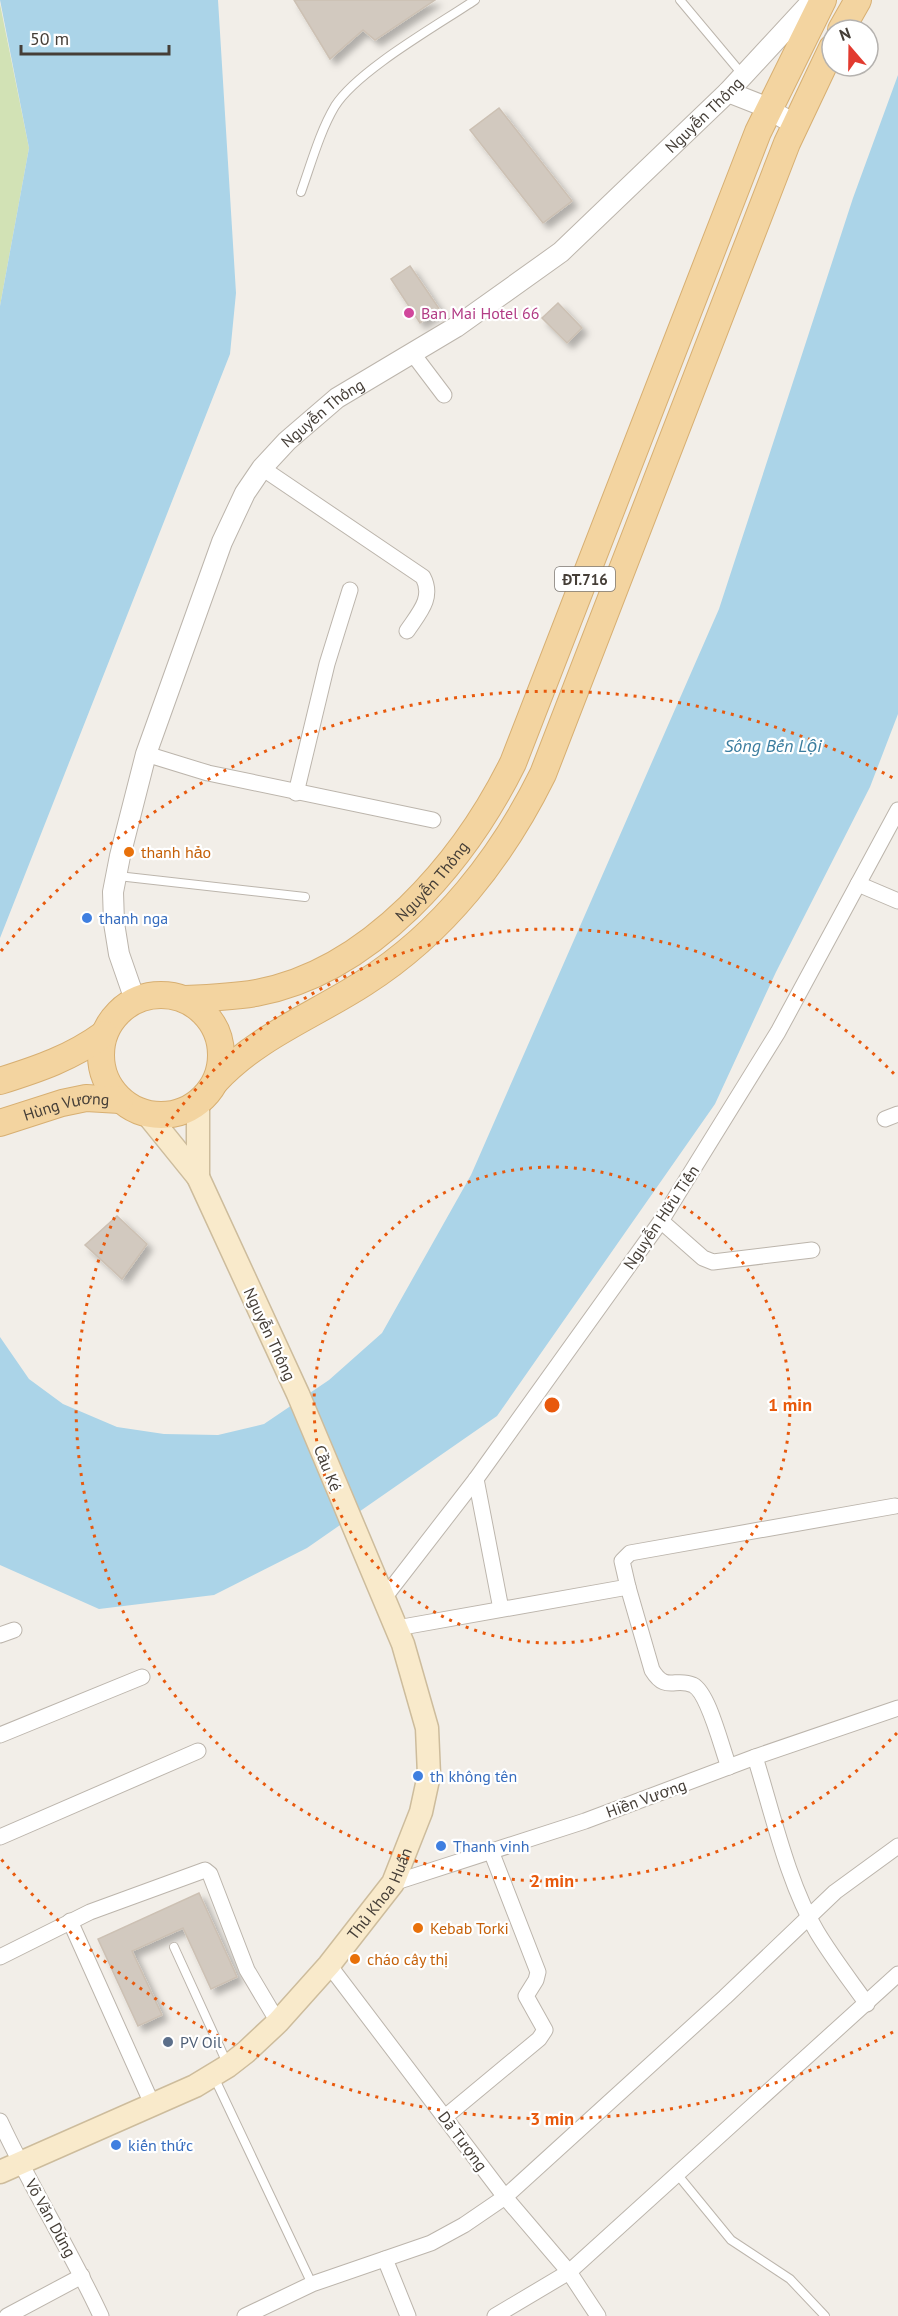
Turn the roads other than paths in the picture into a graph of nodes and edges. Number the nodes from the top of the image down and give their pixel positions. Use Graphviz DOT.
graph roads {
  1 [pos="475,0"];
  2 [pos="680,0"];
  3 [pos="813,0"];
  4 [pos="823,0"];
  5 [pos="858,0"];
  6 [pos="848,18"];
  7 [pos="820,74"];
  8 [pos="743,75"];
  9 [pos="728,92"];
  10 [pos="768,109"];
  11 [pos="796,125"];
  12 [pos="300,192"];
  13 [pos="413,354"];
  14 [pos="444,395"];
  15 [pos="262,468"];
  16 [pos="350,590"];
  17 [pos="407,631"];
  18 [pos="146,754"];
  19 [pos="296,793"];
  20 [pos="898,810"];
  21 [pos="433,820"];
  22 [pos="116,876"];
  23 [pos="858,884"];
  24 [pos="305,897"];
  25 [pos="898,901"];
  26 [pos="184,999"];
  27 [pos="135,1000"];
  28 [pos="104,1034"];
  29 [pos="0,1081"];
  30 [pos="216,1081"];
  31 [pos="120,1100"];
  32 [pos="198,1102"];
  33 [pos="147,1114"];
  34 [pos="7,1121"];
  35 [pos="198,1177"];
  36 [pos="661,1221"];
  37 [pos="812,1250"];
  38 [pos="298,1394"];
  39 [pos="476,1479"];
  40 [pos="895,1506"];
  41 [pos="359,1542"];
  42 [pos="628,1587"];
  43 [pos="384,1598"];
  44 [pos="501,1609"];
  45 [pos="396,1628"];
  46 [pos="141,1677"];
  47 [pos="898,1708"];
  48 [pos="0,1735"];
  49 [pos="198,1751"];
  50 [pos="754,1757"];
  51 [pos="729,1767"];
  52 [pos="0,1837"];
  53 [pos="898,1846"];
  54 [pos="491,1851"];
  55 [pos="393,1882"];
  56 [pos="809,1917"];
  57 [pos="70,1921"];
  58 [pos="174,1947"];
  59 [pos="0,1957"];
  60 [pos="330,1965"];
  61 [pos="898,1974"];
  62 [pos="867,2004"];
  63 [pos="278,2022"];
  64 [pos="221,2071"];
  65 [pos="153,2106"];
  66 [pos="445,2116"];
  67 [pos="0,2121"];
  68 [pos="10,2167"];
  69 [pos="677,2174"];
  70 [pos="505,2197"];
  71 [pos="385,2259"];
  72 [pos="569,2272"];
  73 [pos="82,2276"];
  74 [pos="312,2284"];
  75 [pos="7,2316"];
  76 [pos="100,2316"];
  77 [pos="246,2316"];
  78 [pos="408,2316"];
  79 [pos="495,2316"];
  80 [pos="598,2316"];
  81 [pos="825,2316"];
  1 -- 12 [label="lane"];
  2 -- 8 [label="lane"];
  3 -- 8 [label="street, Nguyễn Thông"];
  4 -- 10 [label="main road, Nguyễn Thông / ĐT.716"];
  5 -- 6 [label="main road"];
  7 -- 11 [label="main road, Nguyễn Thông / ĐT.716"];
  8 -- 9 [label="street, Nguyễn Thông"];
  9 -- 10 [label="street"];
  9 -- 13 [label="street, Nguyễn Thông"];
  10 -- 11 [label="street"];
  10 -- 26 [label="main road, Nguyễn Thông / ĐT.716"];
  11 -- 30 [label="main road, Nguyễn Thông / ĐT.716"];
  13 -- 14 [label="street"];
  13 -- 15 [label="street, Nguyễn Thông"];
  15 -- 17 [label="street"];
  15 -- 18 [label="street, Nguyễn Thông"];
  16 -- 19 [label="street"];
  18 -- 19 [label="street"];
  18 -- 22 [label="street, Nguyễn Thông"];
  19 -- 21 [label="street"];
  20 -- 23 [label="street, Nguyễn Hữu Tiến"];
  22 -- 24 [label="lane"];
  22 -- 27 [label="street, Nguyễn Thông"];
  23 -- 25 [label="street"];
  23 -- 36 [label="street, Nguyễn Hữu Tiến"];
  26 -- 27 [label="main road"];
  26 -- 30 [label="main road"];
  27 -- 28 [label="main road"];
  28 -- 29 [label="main road"];
  28 -- 31 [label="main road"];
  30 -- 32 [label="main road"];
  31 -- 33 [label="main road"];
  31 -- 34 [label="main road, Hùng Vương"];
  32 -- 33 [label="main road"];
  32 -- 35 [label="main road, Nguyễn Thông"];
  33 -- 35 [label="main road, Nguyễn Thông"];
  35 -- 38 [label="main road, Nguyễn Thông"];
  36 -- 37 [label="street"];
  36 -- 39 [label="street, Nguyễn Hữu Tiến"];
  38 -- 41 [label="main road, Cầu Ké"];
  39 -- 43 [label="street, Nguyễn Hữu Tiến"];
  39 -- 44 [label="street"];
  40 -- 42 [label="street"];
  41 -- 43 [label="main road, Thủ Khoa Huân"];
  42 -- 44 [label="street"];
  42 -- 51 [label="street"];
  43 -- 45 [label="main road, Thủ Khoa Huân"];
  44 -- 45 [label="street"];
  45 -- 55 [label="main road, Thủ Khoa Huân"];
  46 -- 48 [label="street"];
  47 -- 50 [label="street, Hiền Vương"];
  49 -- 52 [label="street"];
  50 -- 51 [label="street, Hiền Vương"];
  50 -- 56 [label="street"];
  51 -- 54 [label="street, Hiền Vương"];
  53 -- 56 [label="street"];
  54 -- 55 [label="street, Hiền Vương"];
  54 -- 66 [label="street"];
  55 -- 60 [label="main road, Thủ Khoa Huân"];
  56 -- 62 [label="street"];
  56 -- 70 [label="street"];
  57 -- 59 [label="street"];
  57 -- 63 [label="street"];
  57 -- 65 [label="street"];
  58 -- 64 [label="lane"];
  60 -- 63 [label="main road, Thủ Khoa Huân"];
  60 -- 66 [label="street, Dã Tượng"];
  61 -- 62 [label="street"];
  62 -- 69 [label="street"];
  63 -- 64 [label="main road, Thủ Khoa Huân"];
  64 -- 65 [label="main road, Thủ Khoa Huân"];
  64 -- 74 [label="lane"];
  65 -- 68 [label="main road, Thủ Khoa Huân"];
  66 -- 70 [label="street, Dã Tượng"];
  67 -- 68 [label="street, Võ Văn Dũng"];
  68 -- 73 [label="street, Võ Văn Dũng"];
  69 -- 72 [label="street"];
  69 -- 81 [label="lane"];
  70 -- 71 [label="street"];
  70 -- 72 [label="street, Dã Tượng"];
  71 -- 74 [label="street"];
  71 -- 78 [label="street"];
  72 -- 79 [label="street"];
  72 -- 80 [label="street, Dã Tượng"];
  73 -- 75 [label="street"];
  73 -- 76 [label="street, Võ Văn Dũng"];
  74 -- 77 [label="street"];
}
